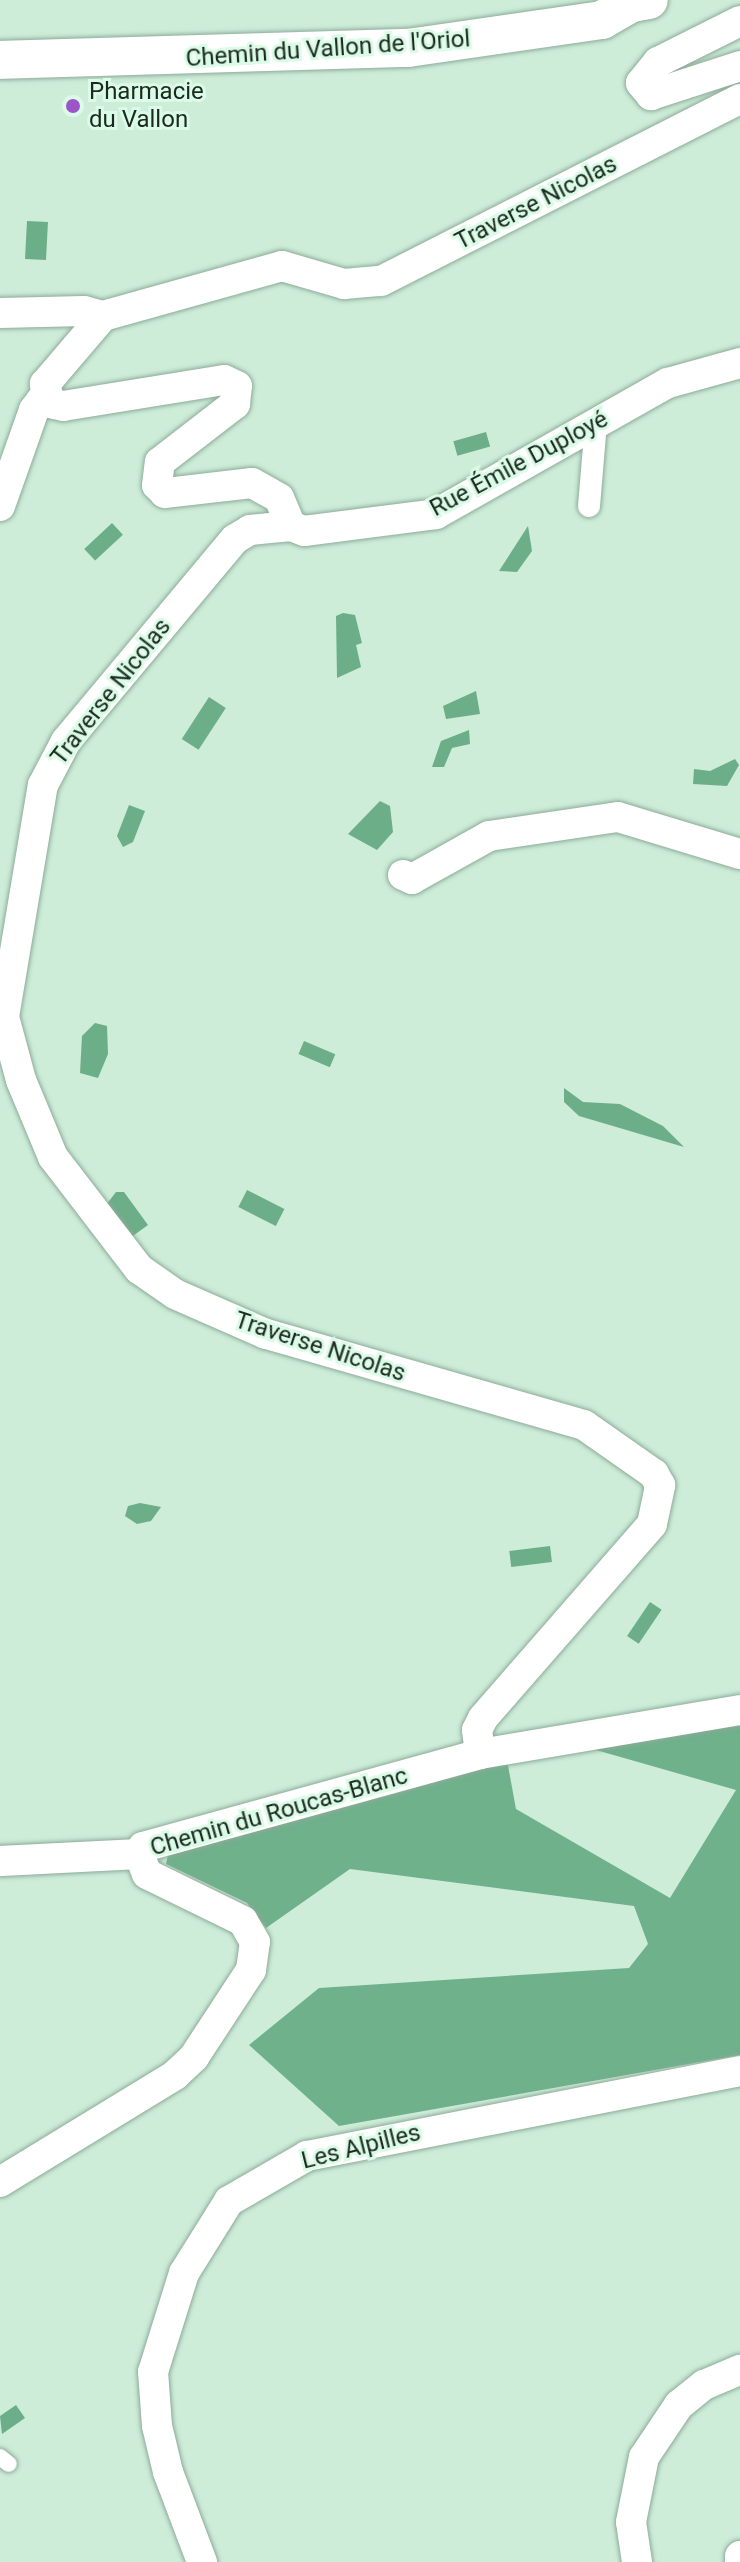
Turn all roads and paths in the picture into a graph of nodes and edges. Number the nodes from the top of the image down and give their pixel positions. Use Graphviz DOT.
graph roads {
  1 [pos="649,0"];
  2 [pos="740,21"];
  3 [pos="0,60"];
  4 [pos="740,66"];
  5 [pos="740,99"];
  6 [pos="0,313"];
  7 [pos="103,316"];
  8 [pos="740,363"];
  9 [pos="45,395"];
  10 [pos="596,423"];
  11 [pos="0,506"];
  12 [pos="589,506"];
  13 [pos="291,526"];
  14 [pos="740,854"];
  15 [pos="403,875"];
  16 [pos="740,1710"];
  17 [pos="480,1754"];
  18 [pos="139,1854"];
  19 [pos="0,1861"];
  20 [pos="740,2071"];
  21 [pos="0,2182"];
  22 [pos="740,2370"];
  23 [pos="202,2562"];
  24 [pos="637,2562"];
  1 -- 3 [label="street, Chemin du Vallon de l'Oriol"];
  2 -- 4 [label="street"];
  5 -- 7 [label="street, Traverse Nicolas"];
  6 -- 7 [label="street"];
  7 -- 9 [label="street"];
  8 -- 10 [label="street, Rue Émile Duployé"];
  9 -- 11 [label="street"];
  9 -- 13 [label="street"];
  10 -- 12 [label="street"];
  10 -- 13 [label="street, Rue Émile Duployé"];
  13 -- 17 [label="street, Traverse Nicolas"];
  14 -- 15 [label="street"];
  16 -- 17 [label="street, Chemin du Roucas-Blanc"];
  17 -- 18 [label="street, Chemin du Roucas-Blanc"];
  18 -- 19 [label="street"];
  18 -- 21 [label="street, Chemin du Roucas-Blanc"];
  20 -- 23 [label="street, Les Alpilles"];
  22 -- 24 [label="street"];
}
